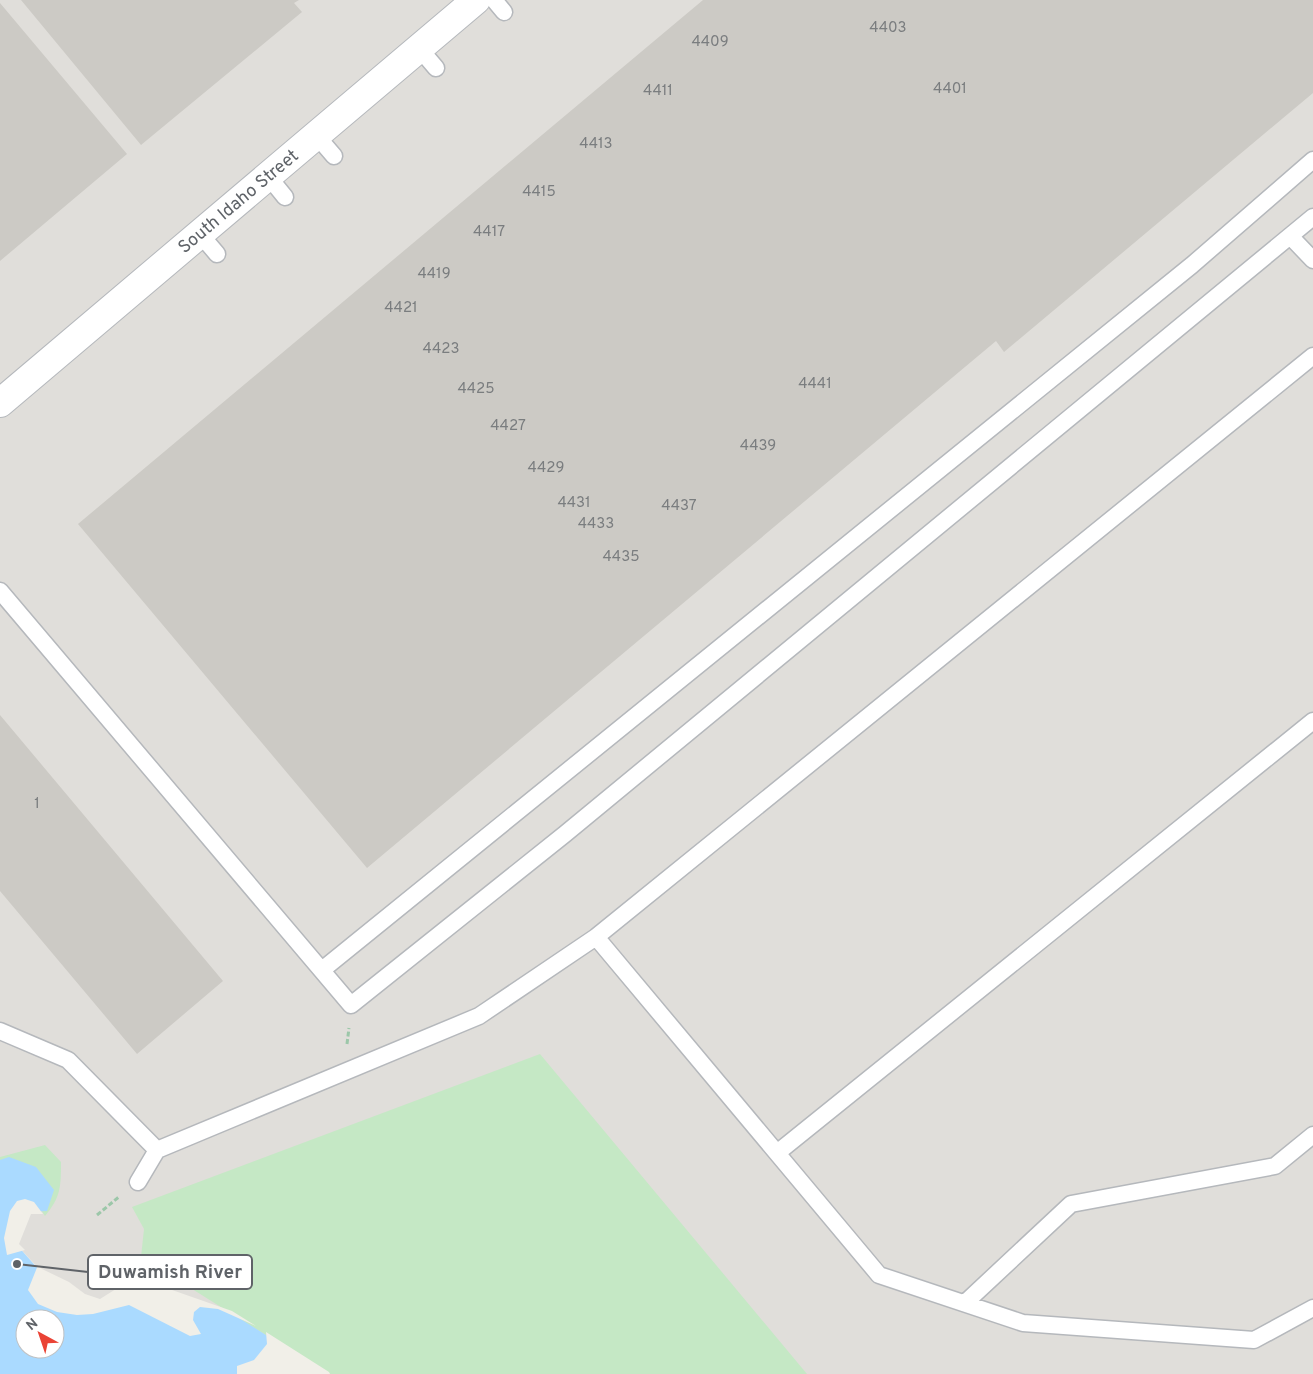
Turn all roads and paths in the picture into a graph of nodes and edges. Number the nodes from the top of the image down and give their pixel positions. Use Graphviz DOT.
graph roads {
  1 [pos="476,0"];
  2 [pos="316,135"];
  3 [pos="334,156"];
  4 [pos="1313,160"];
  5 [pos="268,176"];
  6 [pos="286,197"];
  7 [pos="1313,217"];
  8 [pos="1290,236"];
  9 [pos="1313,260"];
  10 [pos="1313,356"];
  11 [pos="0,403"];
  12 [pos="0,591"];
  13 [pos="1313,721"];
  14 [pos="596,937"];
  15 [pos="322,970"];
  16 [pos="351,1005"];
  17 [pos="0,1031"];
  18 [pos="344,1072"];
  19 [pos="1313,1135"];
  20 [pos="157,1150"];
  21 [pos="777,1153"];
  22 [pos="138,1182"];
  23 [pos="965,1304"];
  24 [pos="1313,1308"];
  1 -- 2 [label="street, South Idaho Street"];
  2 -- 3 [label="lane"];
  2 -- 5 [label="street, South Idaho Street"];
  4 -- 15 [label="lane"];
  5 -- 6 [label="lane"];
  5 -- 11 [label="street, South Idaho Street"];
  7 -- 8 [label="lane"];
  8 -- 9 [label="lane"];
  8 -- 16 [label="lane"];
  10 -- 14 [label="lane"];
  12 -- 15 [label="lane"];
  13 -- 21 [label="lane"];
  14 -- 18 [label="lane"];
  14 -- 21 [label="lane"];
  15 -- 16 [label="lane"];
  16 -- 18 [label="path"];
  17 -- 20 [label="lane"];
  18 -- 20 [label="lane"];
  19 -- 23 [label="lane"];
  20 -- 22 [label="lane"];
  21 -- 23 [label="lane"];
  23 -- 24 [label="lane"];
}
